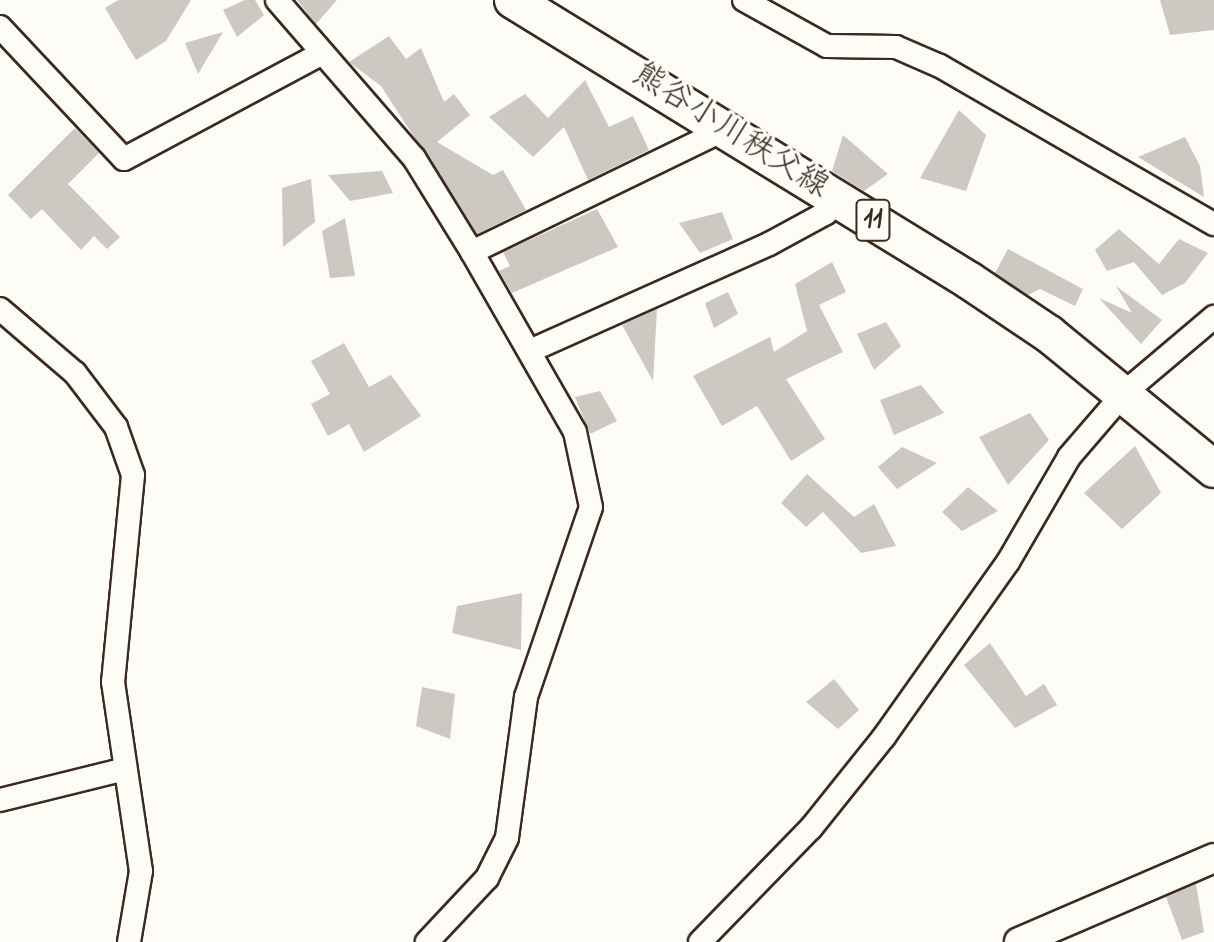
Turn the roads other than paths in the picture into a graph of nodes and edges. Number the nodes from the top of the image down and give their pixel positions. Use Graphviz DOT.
graph roads {
  1 [pos="277,0"];
  2 [pos="513,0"];
  3 [pos="744,0"];
  4 [pos="0,27"];
  5 [pos="321,54"];
  6 [pos="727,128"];
  7 [pos="837,198"];
  8 [pos="1214,224"];
  9 [pos="472,252"];
  10 [pos="0,309"];
  11 [pos="1214,317"];
  12 [pos="532,350"];
  13 [pos="1124,393"];
  14 [pos="1214,469"];
  15 [pos="121,770"];
  16 [pos="0,800"];
  17 [pos="1214,858"];
  18 [pos="129,942"];
  19 [pos="427,942"];
  20 [pos="700,942"];
  21 [pos="1019,942"];
  1 -- 5 [label="street"];
  2 -- 6 [label="main road, 熊谷小川秩父線 / 11"];
  3 -- 8 [label="street"];
  4 -- 5 [label="street"];
  5 -- 9 [label="street"];
  6 -- 7 [label="main road, 熊谷小川秩父線 / 11"];
  6 -- 9 [label="street"];
  7 -- 12 [label="street"];
  7 -- 13 [label="main road, 熊谷小川秩父線 / 11"];
  9 -- 12 [label="street"];
  10 -- 15 [label="street"];
  11 -- 13 [label="street"];
  12 -- 19 [label="street"];
  13 -- 14 [label="main road, 熊谷小川秩父線 / 11"];
  13 -- 20 [label="street"];
  15 -- 16 [label="street"];
  15 -- 18 [label="street"];
  17 -- 21 [label="street"];
}
